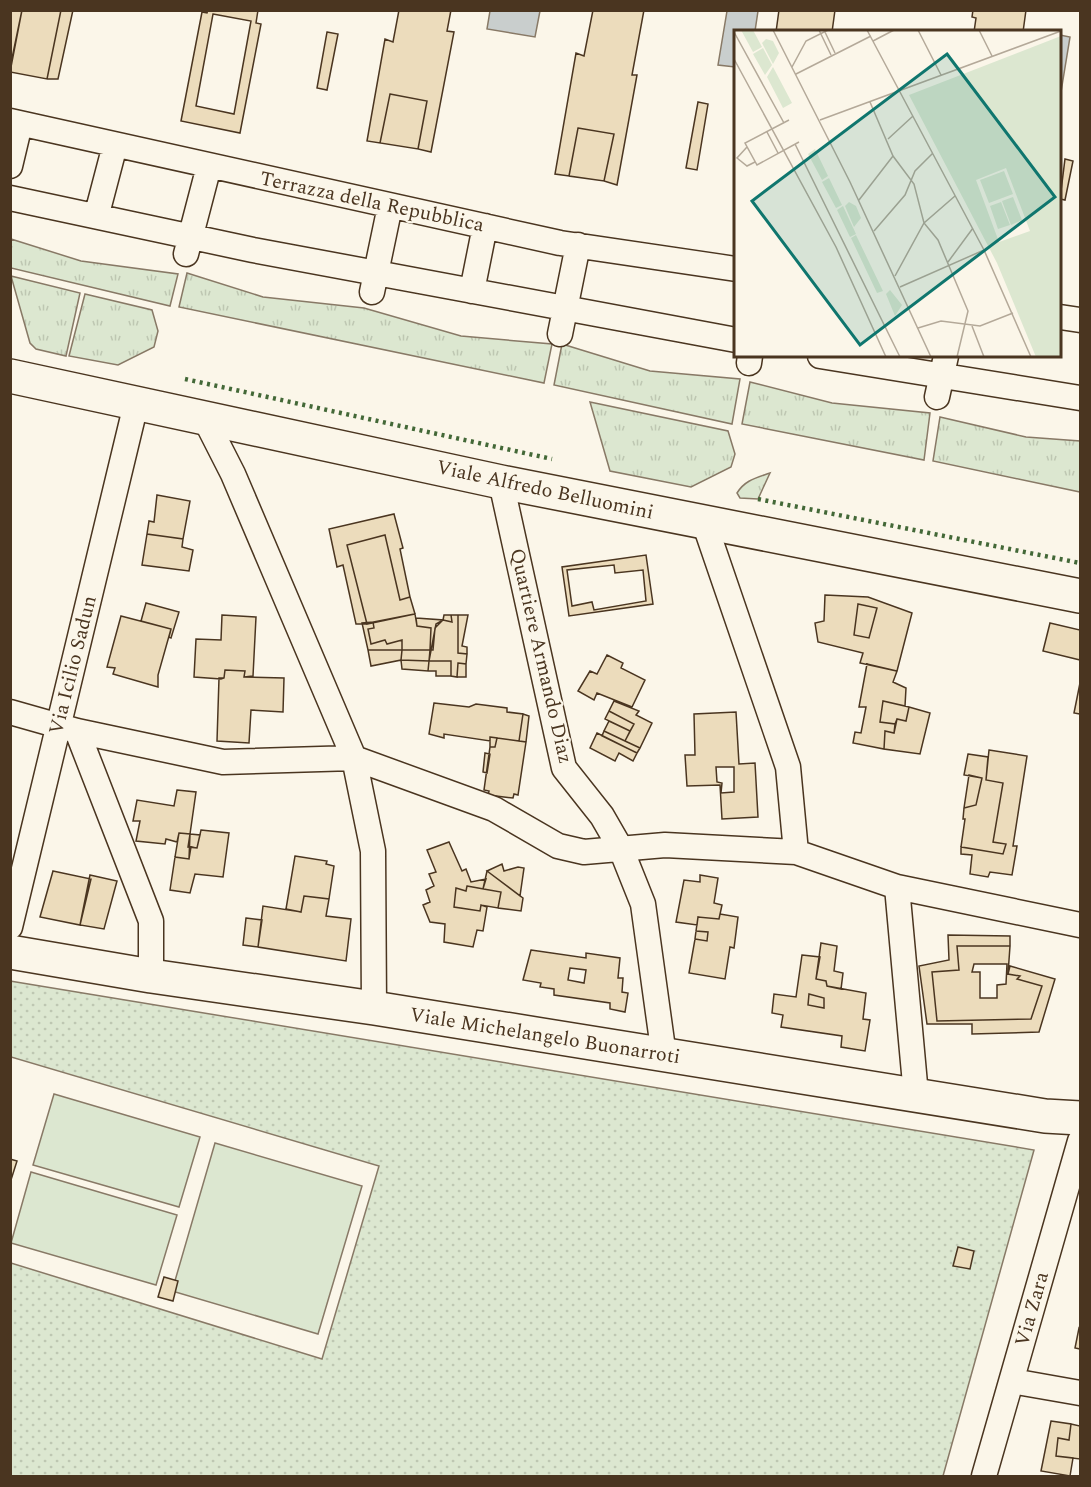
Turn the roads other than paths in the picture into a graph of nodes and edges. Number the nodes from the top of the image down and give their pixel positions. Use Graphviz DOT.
graph roads {
  1 [pos="15,123"];
  2 [pos="115,145"];
  3 [pos="10,166"];
  4 [pos="209,166"];
  5 [pos="10,198"];
  6 [pos="390,206"];
  7 [pos="98,211"];
  8 [pos="484,226"];
  9 [pos="578,245"];
  10 [pos="188,246"];
  11 [pos="734,269"];
  12 [pos="374,283"];
  13 [pos="472,291"];
  14 [pos="566,309"];
  15 [pos="1061,317"];
  16 [pos="1080,320"];
  17 [pos="560,334"];
  18 [pos="734,340"];
  19 [pos="847,358"];
  20 [pos="10,376"];
  21 [pos="942,376"];
  22 [pos="1080,398"];
  23 [pos="136,404"];
  24 [pos="205,418"];
  25 [pos="501,482"];
  26 [pos="704,522"];
  27 [pos="1080,596"];
  28 [pos="10,712"];
  29 [pos="68,728"];
  30 [pos="354,758"];
  31 [pos="621,849"];
  32 [pos="796,852"];
  33 [pos="897,887"];
  34 [pos="1080,925"];
  35 [pos="10,927"];
  36 [pos="10,952"];
  37 [pos="151,976"];
  38 [pos="374,1008"];
  39 [pos="664,1056"];
  40 [pos="916,1095"];
  41 [pos="1080,1118"];
  42 [pos="1080,1141"];
  43 [pos="1012,1381"];
  44 [pos="1080,1393"];
  45 [pos="984,1476"];
  1 -- 2 [label="street, Terrazza della Repubblica"];
  1 -- 3 [label="street"];
  2 -- 4 [label="street, Terrazza della Repubblica"];
  2 -- 7 [label="street"];
  4 -- 6 [label="street, Terrazza della Repubblica"];
  4 -- 10 [label="street"];
  5 -- 7 [label="street"];
  6 -- 8 [label="street, Terrazza della Repubblica"];
  6 -- 12 [label="street"];
  7 -- 10 [label="street"];
  8 -- 9 [label="street, Terrazza della Repubblica"];
  8 -- 13 [label="street"];
  9 -- 11 [label="street, Terrazza della Repubblica"];
  9 -- 14 [label="street"];
  10 -- 12 [label="street"];
  12 -- 13 [label="street"];
  13 -- 14 [label="street"];
  14 -- 17 [label="street"];
  14 -- 18 [label="street"];
  15 -- 16 [label="street"];
  19 -- 21 [label="street"];
  20 -- 23 [label="street, Viale Alfredo Belluomini"];
  21 -- 22 [label="street"];
  23 -- 24 [label="street, Viale Alfredo Belluomini"];
  23 -- 29 [label="street, Via Icilio Sadun"];
  24 -- 25 [label="street, Viale Alfredo Belluomini"];
  24 -- 30 [label="street"];
  25 -- 26 [label="street, Viale Alfredo Belluomini"];
  25 -- 31 [label="street, Quartiere Armando Diaz"];
  26 -- 27 [label="street, Viale Alfredo Belluomini"];
  26 -- 32 [label="street"];
  28 -- 29 [label="street"];
  29 -- 30 [label="street"];
  29 -- 35 [label="street, Via Icilio Sadun"];
  29 -- 37 [label="street"];
  30 -- 31 [label="street"];
  30 -- 38 [label="street"];
  31 -- 32 [label="street"];
  31 -- 39 [label="street, Quartiere Armando Diaz"];
  32 -- 33 [label="street"];
  33 -- 34 [label="street"];
  33 -- 40 [label="street"];
  36 -- 37 [label="street, Viale Michelangelo Buonarroti"];
  37 -- 38 [label="street, Viale Michelangelo Buonarroti"];
  38 -- 39 [label="street, Viale Michelangelo Buonarroti"];
  39 -- 40 [label="street, Viale Michelangelo Buonarroti"];
  40 -- 41 [label="street, Viale Michelangelo Buonarroti"];
  42 -- 43 [label="street, Via Zara"];
  43 -- 44 [label="street"];
  43 -- 45 [label="street, Via Zara"];
}
